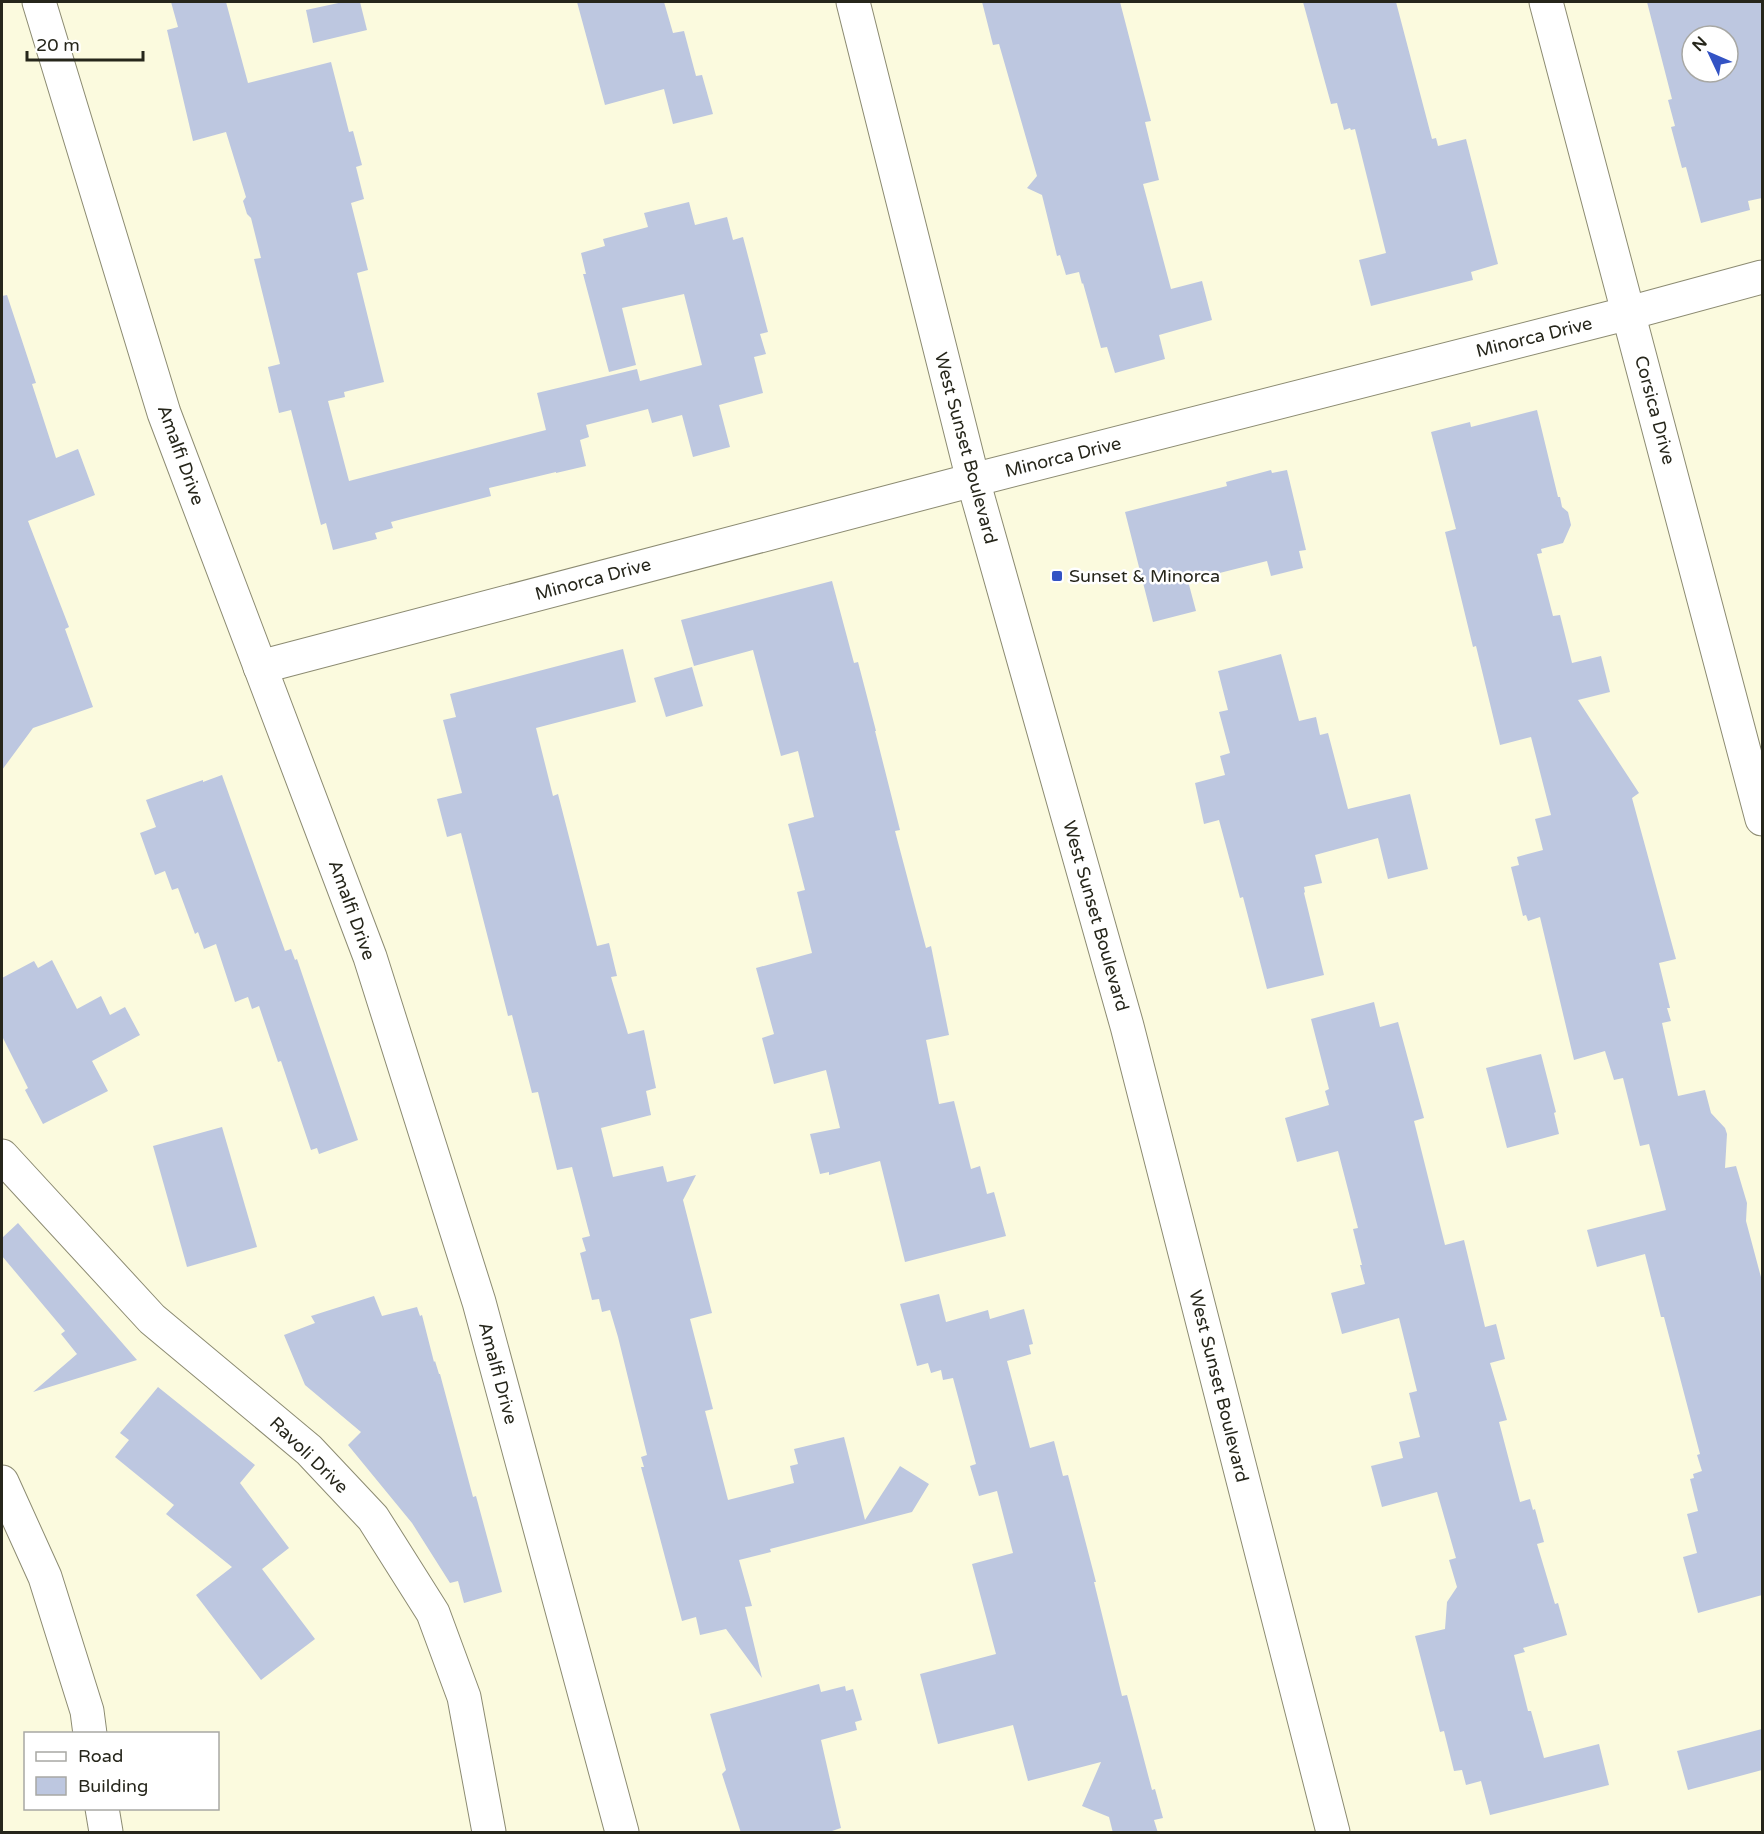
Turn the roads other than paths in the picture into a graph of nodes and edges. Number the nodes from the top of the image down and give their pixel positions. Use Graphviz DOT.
graph roads {
  1 [pos="39,2"];
  2 [pos="853,2"];
  3 [pos="1546,2"];
  4 [pos="1762,278"];
  5 [pos="1629,313"];
  6 [pos="973,480"];
  7 [pos="260,667"];
  8 [pos="1762,819"];
  9 [pos="2,1156"];
  10 [pos="2,1482"];
  11 [pos="90,1732"];
  12 [pos="102,1810"];
  13 [pos="106,1833"];
  14 [pos="489,1833"];
  15 [pos="622,1833"];
  16 [pos="1332,1833"];
  1 -- 7 [label="street, Amalfi Drive"];
  2 -- 6 [label="street, West Sunset Boulevard"];
  3 -- 5 [label="street, Corsica Drive"];
  4 -- 5 [label="street, Minorca Drive"];
  5 -- 6 [label="street, Minorca Drive"];
  5 -- 8 [label="street, Corsica Drive"];
  6 -- 7 [label="street, Minorca Drive"];
  6 -- 16 [label="street, West Sunset Boulevard"];
  7 -- 15 [label="street, Amalfi Drive"];
  9 -- 14 [label="street, Ravoli Drive"];
  10 -- 11 [label="street"];
  12 -- 13 [label="street"];
}
